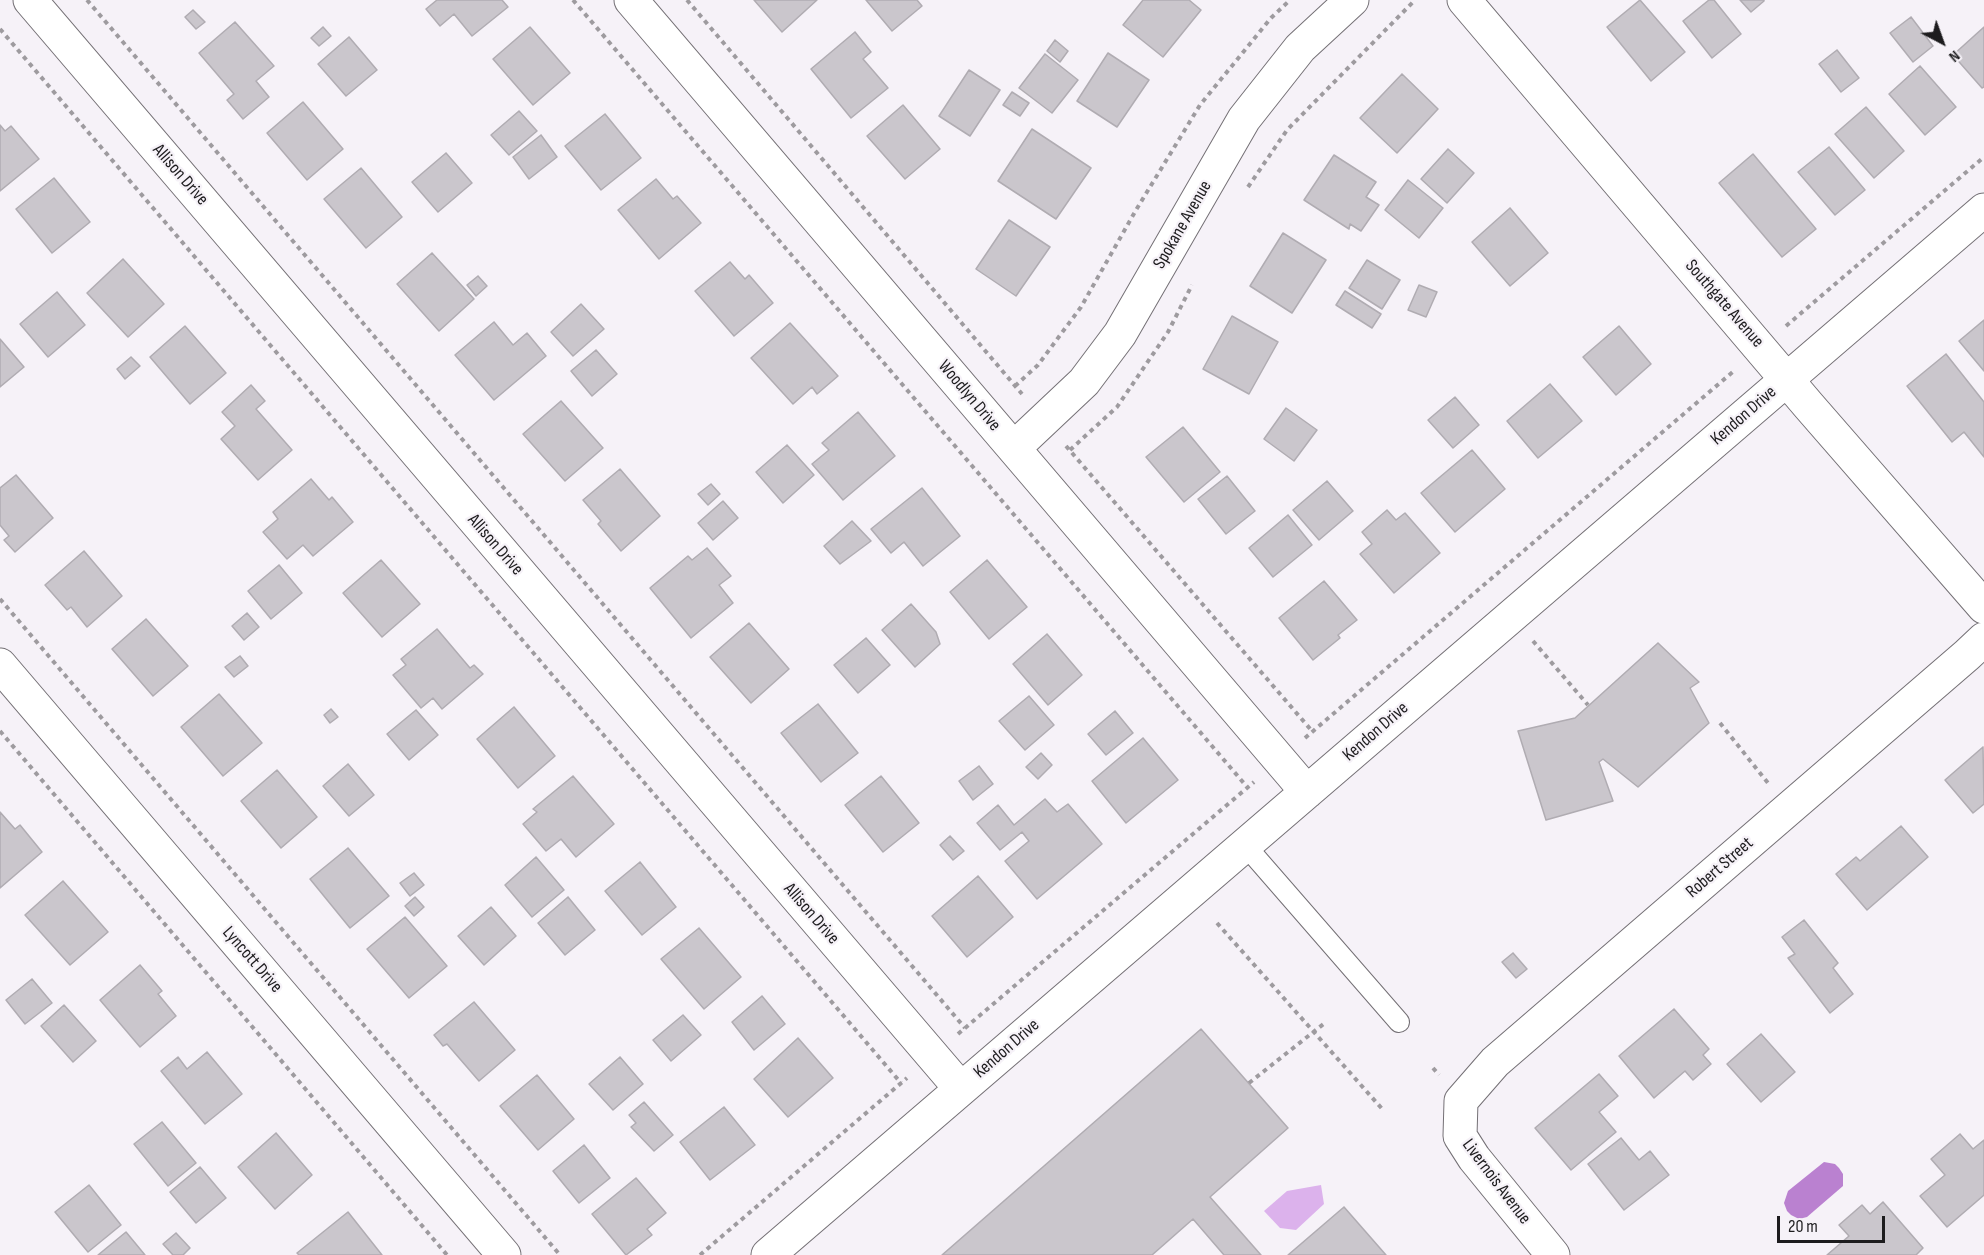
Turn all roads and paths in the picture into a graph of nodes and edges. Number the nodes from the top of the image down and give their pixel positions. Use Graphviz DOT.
graph roads {
  1 [pos="30,0"];
  2 [pos="87,0"];
  3 [pos="573,0"];
  4 [pos="631,0"];
  5 [pos="687,0"];
  6 [pos="1290,0"];
  7 [pos="1352,0"];
  8 [pos="1415,0"];
  9 [pos="1464,0"];
  10 [pos="0,29"];
  11 [pos="1984,157"];
  12 [pos="1244,194"];
  13 [pos="1984,210"];
  14 [pos="1194,282"];
  15 [pos="1761,348"];
  16 [pos="1788,378"];
  17 [pos="1015,386"];
  18 [pos="985,414"];
  19 [pos="1044,419"];
  20 [pos="952,443"];
  21 [pos="1014,448"];
  22 [pos="1070,450"];
  23 [pos="0,599"];
  24 [pos="1984,607"];
  25 [pos="1510,617"];
  26 [pos="1984,639"];
  27 [pos="0,665"];
  28 [pos="1588,705"];
  29 [pos="1720,723"];
  30 [pos="0,731"];
  31 [pos="1312,731"];
  32 [pos="1280,760"];
  33 [pos="1247,787"];
  34 [pos="1307,792"];
  35 [pos="1790,808"];
  36 [pos="1275,819"];
  37 [pos="1245,845"];
  38 [pos="1217,923"];
  39 [pos="1326,1022"];
  40 [pos="1399,1022"];
  41 [pos="965,1028"];
  42 [pos="1313,1031"];
  43 [pos="933,1056"];
  44 [pos="901,1083"];
  45 [pos="1249,1083"];
  46 [pos="961,1089"];
  47 [pos="1461,1101"];
  48 [pos="1384,1111"];
  49 [pos="447,1255"];
  50 [pos="504,1255"];
  51 [pos="560,1255"];
  52 [pos="700,1255"];
  53 [pos="768,1255"];
  54 [pos="1553,1255"];
  1 -- 43 [label="street, Allison Drive"];
  2 -- 41 [label="path"];
  3 -- 20 [label="path"];
  4 -- 18 [label="street, Woodlyn Drive"];
  5 -- 17 [label="path"];
  6 -- 17 [label="path"];
  7 -- 19 [label="street, Spokane Avenue"];
  8 -- 12 [label="path"];
  9 -- 15 [label="street, Southgate Avenue"];
  10 -- 44 [label="path"];
  11 -- 15 [label="path"];
  13 -- 16 [label="street, Kendon Drive"];
  14 -- 22 [label="path"];
  15 -- 16 [label="street, Southgate Avenue"];
  15 -- 31 [label="path"];
  16 -- 24 [label="street, Southgate Avenue"];
  16 -- 25 [label="street, Kendon Drive"];
  17 -- 18 [label="path"];
  17 -- 19 [label="path"];
  18 -- 20 [label="path"];
  18 -- 21 [label="street, Woodlyn Drive"];
  19 -- 21 [label="street, Spokane Avenue"];
  19 -- 22 [label="path"];
  20 -- 33 [label="path"];
  21 -- 32 [label="street, Woodlyn Drive"];
  22 -- 31 [label="path"];
  23 -- 51 [label="path"];
  25 -- 28 [label="path"];
  25 -- 34 [label="street, Kendon Drive"];
  26 -- 35 [label="street, Robert Street"];
  27 -- 50 [label="street, Lyncott Drive"];
  29 -- 35 [label="path"];
  30 -- 49 [label="path"];
  31 -- 32 [label="path"];
  32 -- 33 [label="path"];
  32 -- 34 [label="street, Woodlyn Drive"];
  33 -- 36 [label="path"];
  33 -- 41 [label="path"];
  34 -- 36 [label="street, Kendon Drive"];
  35 -- 47 [label="street, Robert Street"];
  36 -- 37 [label="street, Kendon Drive"];
  37 -- 40 [label="lane"];
  37 -- 46 [label="street, Kendon Drive"];
  38 -- 42 [label="path"];
  39 -- 42 [label="path"];
  41 -- 43 [label="path"];
  42 -- 45 [label="path"];
  42 -- 48 [label="path"];
  43 -- 44 [label="path"];
  43 -- 46 [label="street, Allison Drive"];
  44 -- 52 [label="path"];
  46 -- 53 [label="street, Kendon Drive"];
  47 -- 54 [label="street, Livernois Avenue"];
}
